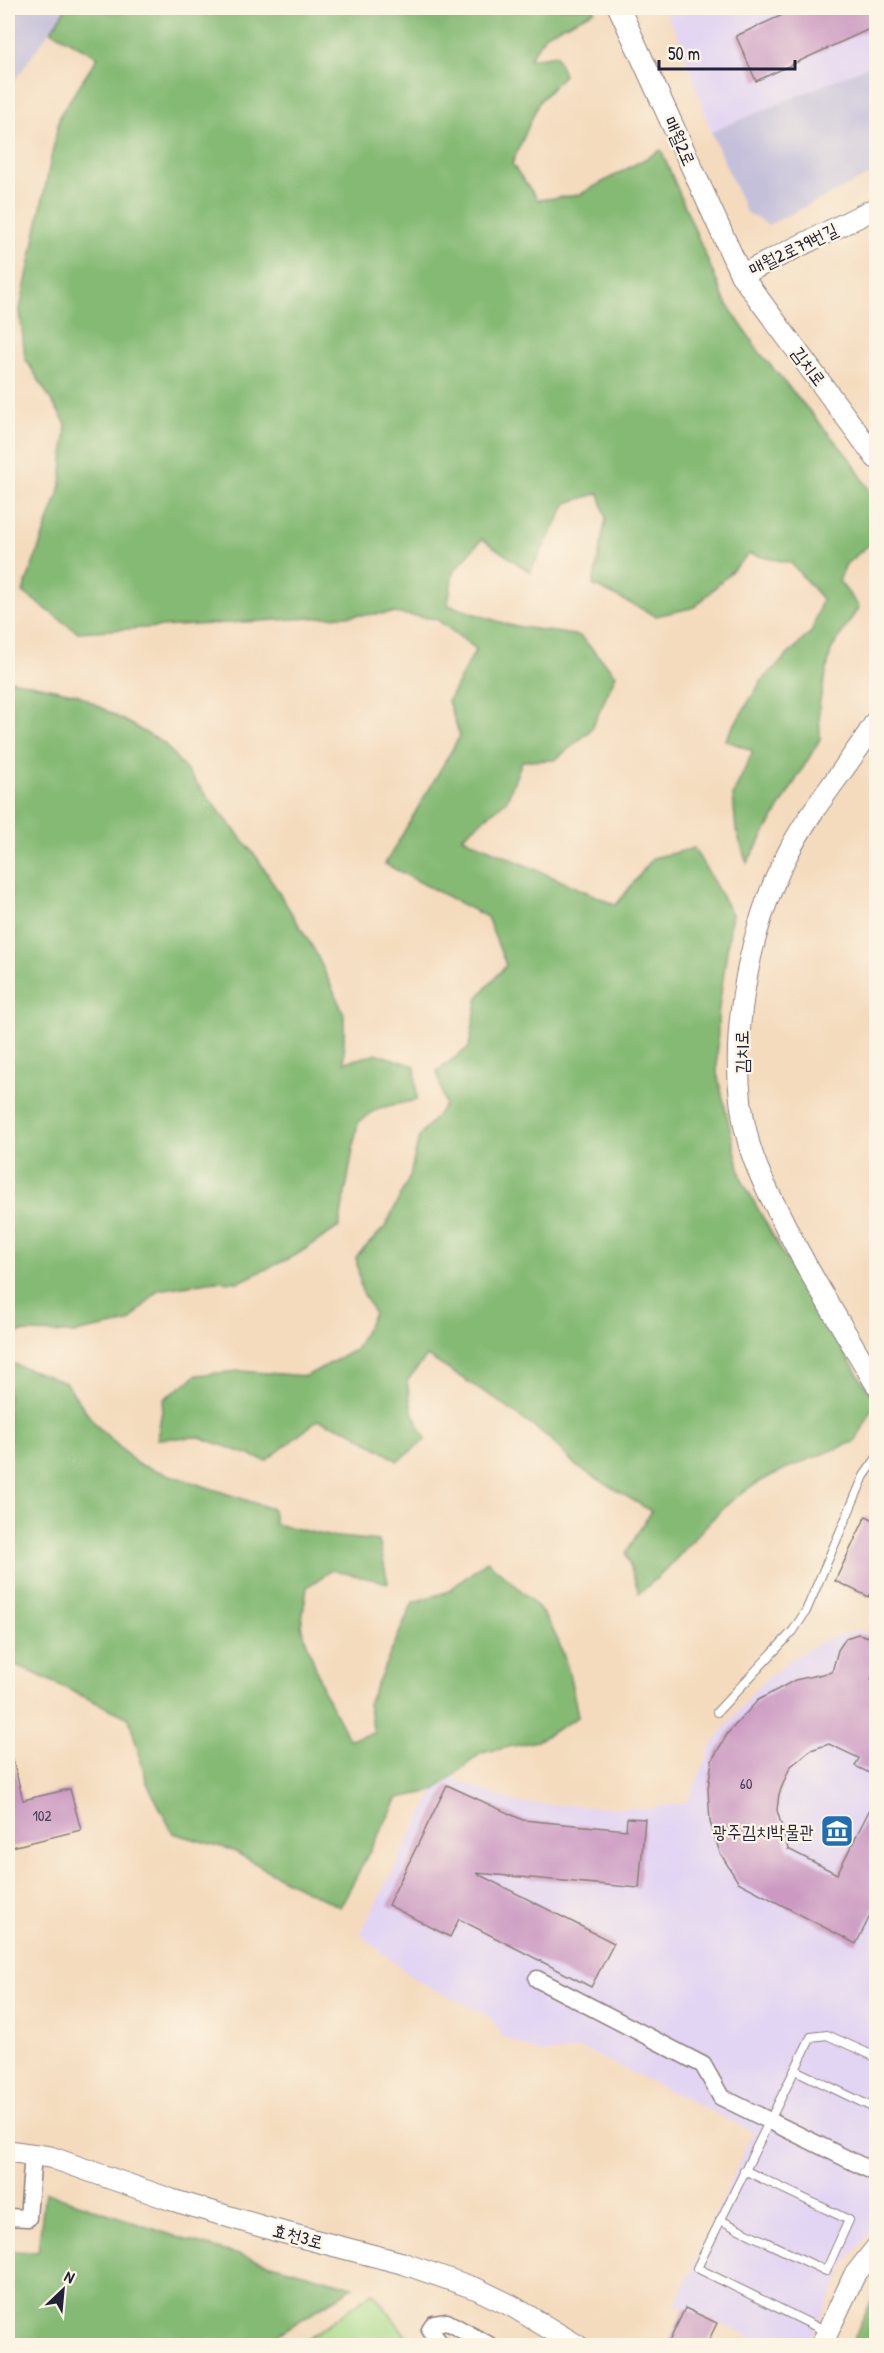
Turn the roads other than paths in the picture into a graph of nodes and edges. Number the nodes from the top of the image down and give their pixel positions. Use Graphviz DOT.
graph roads {
  1 [pos="619,8"];
  2 [pos="876,208"];
  3 [pos="741,275"];
  4 [pos="876,458"];
  5 [pos="876,721"];
  6 [pos="876,1384"];
  7 [pos="876,1459"];
  8 [pos="717,1712"];
  9 [pos="537,1979"];
  10 [pos="876,2057"];
  11 [pos="795,2070"];
  12 [pos="876,2109"];
  13 [pos="768,2120"];
  14 [pos="8,2151"];
  15 [pos="33,2153"];
  16 [pos="744,2170"];
  17 [pos="876,2173"];
  18 [pos="8,2217"];
  19 [pos="720,2220"];
  20 [pos="876,2248"];
  21 [pos="824,2339"];
  22 [pos="442,2346"];
  23 [pos="491,2346"];
  24 [pos="578,2346"];
  1 -- 3 [label="street, 매월2로"];
  2 -- 3 [label="street, 매월2로79번길"];
  3 -- 4 [label="street, 김치로"];
  5 -- 6 [label="street, 김치로"];
  7 -- 8 [label="lane"];
  9 -- 13 [label="street"];
  10 -- 11 [label="lane"];
  11 -- 12 [label="lane"];
  11 -- 13 [label="lane"];
  13 -- 16 [label="lane"];
  13 -- 17 [label="street"];
  14 -- 15 [label="street, 효천3로"];
  15 -- 18 [label="street"];
  15 -- 24 [label="street, 효천3로"];
  16 -- 19 [label="lane"];
  16 -- 19 [label="lane"];
  19 -- 21 [label="lane"];
  20 -- 21 [label="street"];
  22 -- 23 [label="street"];
}
